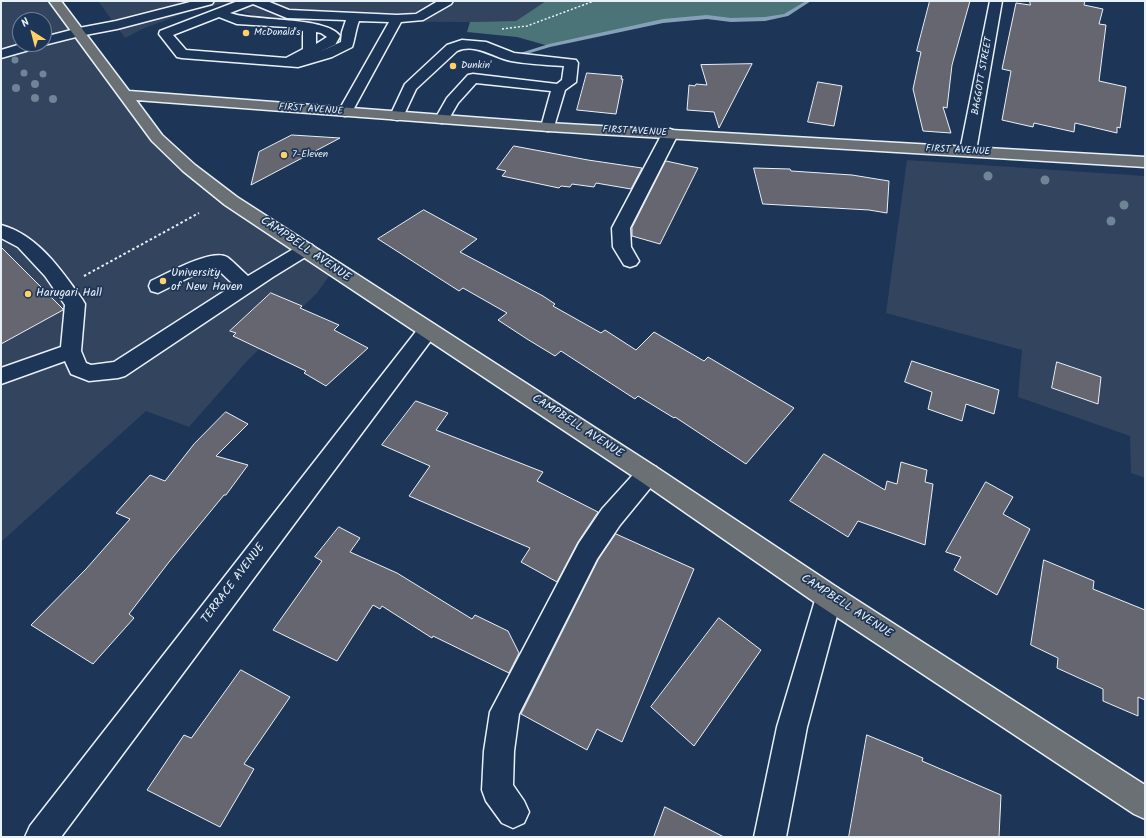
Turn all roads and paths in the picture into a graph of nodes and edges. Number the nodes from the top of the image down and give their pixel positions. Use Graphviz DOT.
graph roads {
  1 [pos="55,1"];
  2 [pos="166,1"];
  3 [pos="208,1"];
  4 [pos="249,1"];
  5 [pos="257,1"];
  6 [pos="447,1"];
  7 [pos="996,1"];
  8 [pos="186,7"];
  9 [pos="219,13"];
  10 [pos="354,17"];
  11 [pos="205,18"];
  12 [pos="397,19"];
  13 [pos="299,26"];
  14 [pos="79,32"];
  15 [pos="52,39"];
  16 [pos="12,51"];
  17 [pos="310,51"];
  18 [pos="1,54"];
  19 [pos="288,62"];
  20 [pos="559,88"];
  21 [pos="125,95"];
  22 [pos="345,112"];
  23 [pos="397,116"];
  24 [pos="442,119"];
  25 [pos="548,127"];
  26 [pos="670,134"];
  27 [pos="968,151"];
  28 [pos="1145,162"];
  29 [pos="199,212"];
  30 [pos="1,231"];
  31 [pos="306,249"];
  32 [pos="630,261"];
  33 [pos="158,286"];
  34 [pos="247,286"];
  35 [pos="63,287"];
  36 [pos="428,330"];
  37 [pos="71,351"];
  38 [pos="1,376"];
  39 [pos="648,474"];
  40 [pos="829,597"];
  41 [pos="1145,803"];
  42 [pos="513,812"];
  43 [pos="41,837"];
  44 [pos="770,837"];
  1 -- 14 [label="main road, CAMPBELL AVENUE"];
  2 -- 14 [label="street"];
  3 -- 8 [label="street"];
  4 -- 9 [label="street"];
  5 -- 10 [label="street"];
  6 -- 12 [label="street"];
  7 -- 27 [label="street, BAGGOTT STREET"];
  8 -- 11 [label="street"];
  8 -- 14 [label="street"];
  9 -- 11 [label="street"];
  9 -- 13 [label="street"];
  10 -- 12 [label="street"];
  10 -- 19 [label="street"];
  11 -- 19 [label="street"];
  12 -- 22 [label="street"];
  13 -- 17 [label="street"];
  13 -- 17 [label="street"];
  14 -- 15 [label="street"];
  14 -- 21 [label="main road, CAMPBELL AVENUE"];
  16 -- 18 [label="street"];
  17 -- 19 [label="street"];
  20 -- 23 [label="street"];
  20 -- 24 [label="street"];
  20 -- 25 [label="street"];
  21 -- 22 [label="main road, FIRST AVENUE"];
  21 -- 31 [label="main road, CAMPBELL AVENUE"];
  22 -- 23 [label="main road, FIRST AVENUE"];
  23 -- 24 [label="main road, FIRST AVENUE"];
  24 -- 25 [label="main road, FIRST AVENUE"];
  25 -- 26 [label="main road, FIRST AVENUE"];
  26 -- 27 [label="main road, FIRST AVENUE"];
  26 -- 32 [label="street"];
  27 -- 28 [label="main road, FIRST AVENUE"];
  29 -- 35 [label="path"];
  30 -- 35 [label="street"];
  31 -- 34 [label="street"];
  31 -- 36 [label="main road, CAMPBELL AVENUE"];
  33 -- 34 [label="street"];
  34 -- 37 [label="street"];
  35 -- 37 [label="street"];
  36 -- 39 [label="main road, CAMPBELL AVENUE"];
  36 -- 43 [label="street, TERRACE AVENUE"];
  37 -- 38 [label="street"];
  39 -- 40 [label="main road, CAMPBELL AVENUE"];
  39 -- 42 [label="street"];
  40 -- 41 [label="main road, CAMPBELL AVENUE"];
  40 -- 44 [label="street"];
}
